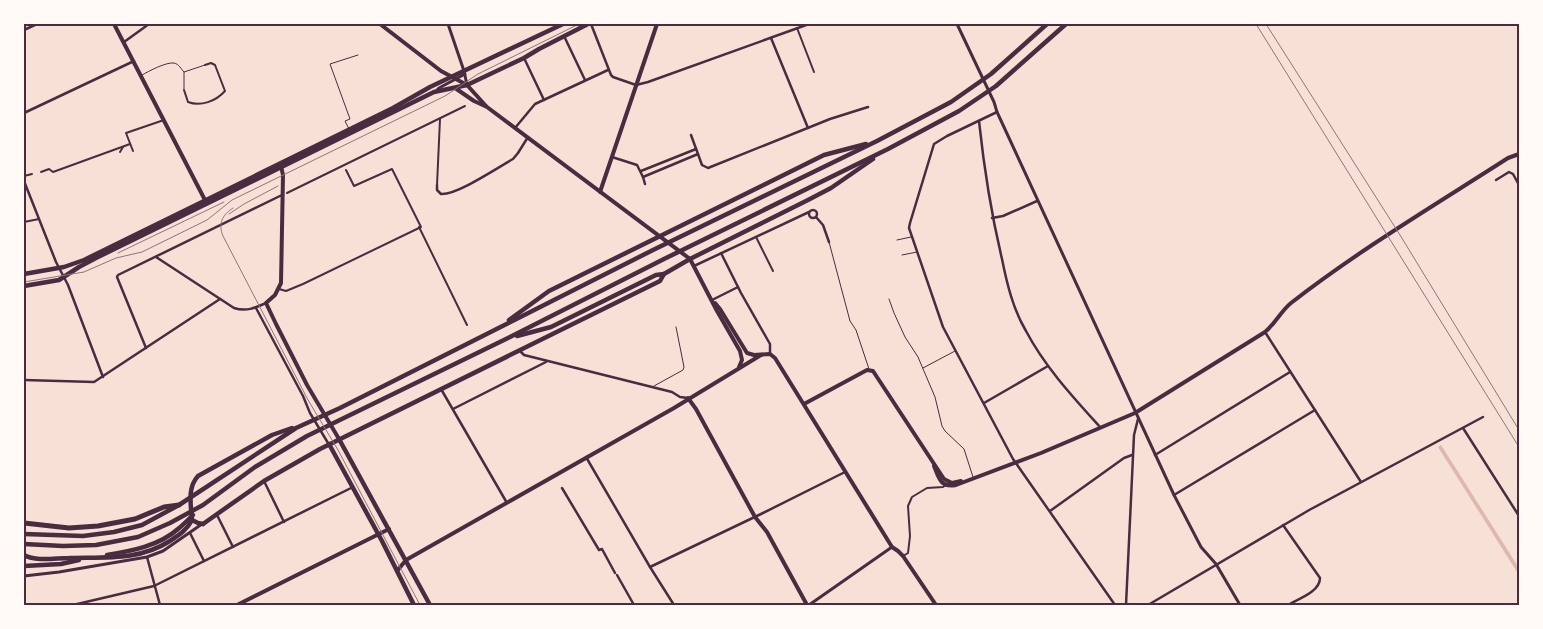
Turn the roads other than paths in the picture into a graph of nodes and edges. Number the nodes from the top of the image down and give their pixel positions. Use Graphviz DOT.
graph roads {
  1 [pos="37,24"];
  2 [pos="114,24"];
  3 [pos="149,24"];
  4 [pos="380,24"];
  5 [pos="448,24"];
  6 [pos="563,24"];
  7 [pos="589,24"];
  8 [pos="657,24"];
  9 [pos="809,24"];
  10 [pos="957,24"];
  11 [pos="1047,24"];
  12 [pos="1066,24"];
  13 [pos="797,28"];
  14 [pos="24,30"];
  15 [pos="564,36"];
  16 [pos="771,38"];
  17 [pos="124,42"];
  18 [pos="358,55"];
  19 [pos="524,58"];
  20 [pos="134,61"];
  21 [pos="205,65"];
  22 [pos="608,70"];
  23 [pos="184,72"];
  24 [pos="814,72"];
  25 [pos="465,73"];
  26 [pos="141,76"];
  27 [pos="454,78"];
  28 [pos="585,80"];
  29 [pos="468,85"];
  30 [pos="636,85"];
  31 [pos="455,87"];
  32 [pos="184,90"];
  33 [pos="436,91"];
  34 [pos="544,100"];
  35 [pos="465,106"];
  36 [pos="487,107"];
  37 [pos="868,107"];
  38 [pos="997,112"];
  39 [pos="24,113"];
  40 [pos="440,119"];
  41 [pos="164,120"];
  42 [pos="979,121"];
  43 [pos="515,128"];
  44 [pos="808,128"];
  45 [pos="349,130"];
  46 [pos="691,135"];
  47 [pos="528,137"];
  48 [pos="877,141"];
  49 [pos="130,144"];
  50 [pos="123,147"];
  51 [pos="696,149"];
  52 [pos="888,149"];
  53 [pos="132,151"];
  54 [pos="120,152"];
  55 [pos="698,154"];
  56 [pos="1519,154"];
  57 [pos="612,156"];
  58 [pos="281,166"];
  59 [pos="346,170"];
  60 [pos="641,171"];
  61 [pos="41,172"];
  62 [pos="32,174"];
  63 [pos="24,176"];
  64 [pos="643,177"];
  65 [pos="1496,180"];
  66 [pos="24,181"];
  67 [pos="645,184"];
  68 [pos="1519,184"];
  69 [pos="437,185"];
  70 [pos="600,192"];
  71 [pos="285,194"];
  72 [pos="1037,201"];
  73 [pos="206,202"];
  74 [pos="809,212"];
  75 [pos="816,217"];
  76 [pos="992,218"];
  77 [pos="40,219"];
  78 [pos="24,222"];
  79 [pos="419,227"];
  80 [pos="662,237"];
  81 [pos="756,237"];
  82 [pos="912,237"];
  83 [pos="897,240"];
  84 [pos="829,242"];
  85 [pos="918,252"];
  86 [pos="721,253"];
  87 [pos="902,256"];
  88 [pos="156,257"];
  89 [pos="688,258"];
  90 [pos="694,266"];
  91 [pos="59,268"];
  92 [pos="773,271"];
  93 [pos="24,274"];
  94 [pos="664,274"];
  95 [pos="64,278"];
  96 [pos="24,286"];
  97 [pos="738,287"];
  98 [pos="279,289"];
  99 [pos="220,298"];
  100 [pos="889,298"];
  101 [pos="712,300"];
  102 [pos="266,303"];
  103 [pos="256,308"];
  104 [pos="467,325"];
  105 [pos="676,327"];
  106 [pos="497,328"];
  107 [pos="1265,332"];
  108 [pos="506,339"];
  109 [pos="146,348"];
  110 [pos="520,349"];
  111 [pos="956,351"];
  112 [pos="770,354"];
  113 [pos="761,355"];
  114 [pos="548,361"];
  115 [pos="1048,366"];
  116 [pos="923,368"];
  117 [pos="738,369"];
  118 [pos="869,370"];
  119 [pos="1290,372"];
  120 [pos="103,377"];
  121 [pos="24,380"];
  122 [pos="653,387"];
  123 [pos="441,388"];
  124 [pos="688,398"];
  125 [pos="984,403"];
  126 [pos="804,404"];
  127 [pos="452,409"];
  128 [pos="1315,410"];
  129 [pos="1135,412"];
  130 [pos="1483,417"];
  131 [pos="1138,419"];
  132 [pos="296,428"];
  133 [pos="1101,428"];
  134 [pos="1463,428"];
  135 [pos="339,439"];
  136 [pos="331,443"];
  137 [pos="1155,454"];
  138 [pos="1132,455"];
  139 [pos="586,457"];
  140 [pos="1016,463"];
  141 [pos="934,466"];
  142 [pos="845,472"];
  143 [pos="554,476"];
  144 [pos="972,479"];
  145 [pos="557,480"];
  146 [pos="264,481"];
  147 [pos="1361,482"];
  148 [pos="946,485"];
  149 [pos="353,487"];
  150 [pos="562,488"];
  151 [pos="1174,495"];
  152 [pos="507,503"];
  153 [pos="180,505"];
  154 [pos="203,505"];
  155 [pos="1050,512"];
  156 [pos="217,514"];
  157 [pos="1519,516"];
  158 [pos="755,517"];
  159 [pos="192,520"];
  160 [pos="284,522"];
  161 [pos="24,523"];
  162 [pos="203,524"];
  163 [pos="1283,525"];
  164 [pos="389,529"];
  165 [pos="190,533"];
  166 [pos="24,534"];
  167 [pos="378,534"];
  168 [pos="24,544"];
  169 [pos="233,547"];
  170 [pos="892,547"];
  171 [pos="24,555"];
  172 [pos="903,556"];
  173 [pos="147,558"];
  174 [pos="406,560"];
  175 [pos="204,561"];
  176 [pos="1216,564"];
  177 [pos="24,566"];
  178 [pos="650,567"];
  179 [pos="397,571"];
  180 [pos="24,576"];
  181 [pos="154,586"];
  182 [pos="81,604"];
  183 [pos="73,605"];
  184 [pos="160,605"];
  185 [pos="237,605"];
  186 [pos="414,605"];
  187 [pos="430,605"];
  188 [pos="634,605"];
  189 [pos="674,605"];
  190 [pos="808,605"];
  191 [pos="936,605"];
  192 [pos="1115,605"];
  193 [pos="1126,605"];
  194 [pos="1148,605"];
  195 [pos="1240,605"];
  196 [pos="1288,605"];
  1 -- 14 [label="street"];
  2 -- 17 [label="main road"];
  3 -- 17 [label="street"];
  4 -- 27 [label="main road"];
  5 -- 25 [label="street"];
  6 -- 25 [label="main road"];
  7 -- 15 [label="main road"];
  7 -- 22 [label="street"];
  8 -- 30 [label="main road"];
  9 -- 13 [label="street"];
  10 -- 38 [label="street"];
  11 -- 48 [label="main road"];
  12 -- 52 [label="main road"];
  13 -- 16 [label="street"];
  13 -- 24 [label="street"];
  15 -- 19 [label="main road"];
  15 -- 28 [label="street"];
  16 -- 30 [label="street"];
  16 -- 44 [label="street"];
  17 -- 20 [label="main road"];
  18 -- 45 [label="lane"];
  19 -- 29 [label="main road"];
  19 -- 34 [label="street"];
  20 -- 26 [label="main road"];
  20 -- 39 [label="street"];
  21 -- 23 [label="lane"];
  21 -- 32 [label="street"];
  22 -- 28 [label="street"];
  22 -- 30 [label="street"];
  23 -- 26 [label="lane"];
  23 -- 32 [label="lane"];
  25 -- 27 [label="main road"];
  25 -- 29 [label="street"];
  26 -- 41 [label="main road"];
  27 -- 29 [label="main road"];
  27 -- 33 [label="street"];
  27 -- 45 [label="main road"];
  28 -- 34 [label="street"];
  29 -- 31 [label="main road"];
  29 -- 36 [label="main road"];
  30 -- 57 [label="main road"];
  31 -- 33 [label="main road"];
  31 -- 36 [label="main road"];
  33 -- 58 [label="main road"];
  34 -- 43 [label="street"];
  35 -- 40 [label="street"];
  36 -- 43 [label="main road"];
  37 -- 44 [label="street"];
  38 -- 42 [label="street"];
  38 -- 72 [label="street"];
  40 -- 69 [label="street"];
  40 -- 71 [label="street"];
  41 -- 49 [label="street"];
  41 -- 73 [label="main road"];
  42 -- 76 [label="street"];
  42 -- 82 [label="street"];
  43 -- 47 [label="main road"];
  44 -- 55 [label="street"];
  45 -- 58 [label="main road"];
  46 -- 51 [label="street"];
  47 -- 69 [label="street"];
  47 -- 70 [label="main road"];
  48 -- 80 [label="main road"];
  48 -- 106 [label="main road"];
  49 -- 50 [label="street"];
  49 -- 53 [label="street"];
  50 -- 54 [label="street"];
  50 -- 61 [label="street"];
  51 -- 55 [label="street"];
  51 -- 60 [label="street"];
  52 -- 89 [label="main road"];
  52 -- 108 [label="main road"];
  55 -- 64 [label="street"];
  56 -- 107 [label="main road"];
  57 -- 60 [label="street"];
  57 -- 70 [label="main road"];
  58 -- 71 [label="main road"];
  58 -- 73 [label="main road"];
  59 -- 79 [label="street"];
  60 -- 64 [label="street"];
  62 -- 63 [label="street"];
  64 -- 67 [label="street"];
  65 -- 68 [label="street"];
  66 -- 77 [label="street"];
  70 -- 80 [label="main road"];
  71 -- 88 [label="street"];
  71 -- 98 [label="main road"];
  72 -- 76 [label="street"];
  72 -- 129 [label="street"];
  73 -- 91 [label="main road"];
  73 -- 95 [label="main road"];
  74 -- 75 [label="street"];
  74 -- 75 [label="street"];
  74 -- 81 [label="street"];
  75 -- 84 [label="street"];
  76 -- 115 [label="street"];
  77 -- 78 [label="street"];
  77 -- 91 [label="street"];
  79 -- 98 [label="street"];
  79 -- 104 [label="street"];
  80 -- 89 [label="main road"];
  80 -- 106 [label="main road"];
  81 -- 86 [label="street"];
  81 -- 92 [label="street"];
  82 -- 83 [label="lane"];
  82 -- 85 [label="street"];
  84 -- 118 [label="lane"];
  85 -- 87 [label="lane"];
  85 -- 111 [label="street"];
  86 -- 90 [label="street"];
  86 -- 97 [label="street"];
  88 -- 99 [label="street"];
  88 -- 109 [label="street"];
  89 -- 90 [label="main road"];
  89 -- 94 [label="main road"];
  90 -- 101 [label="main road"];
  91 -- 93 [label="main road"];
  91 -- 95 [label="street"];
  94 -- 108 [label="main road"];
  94 -- 110 [label="main road"];
  95 -- 96 [label="main road"];
  95 -- 120 [label="street"];
  97 -- 101 [label="street"];
  97 -- 112 [label="street"];
  98 -- 102 [label="main road"];
  99 -- 103 [label="street"];
  99 -- 109 [label="street"];
  100 -- 116 [label="lane"];
  101 -- 113 [label="main road"];
  101 -- 117 [label="main road"];
  102 -- 103 [label="street"];
  102 -- 135 [label="main road"];
  103 -- 136 [label="street"];
  105 -- 122 [label="lane"];
  106 -- 132 [label="main road"];
  107 -- 119 [label="street"];
  107 -- 129 [label="main road"];
  108 -- 154 [label="main road"];
  109 -- 120 [label="street"];
  110 -- 114 [label="street"];
  110 -- 123 [label="main road"];
  111 -- 116 [label="lane"];
  111 -- 125 [label="street"];
  112 -- 113 [label="main road"];
  112 -- 126 [label="main road"];
  113 -- 117 [label="main road"];
  114 -- 122 [label="street"];
  114 -- 127 [label="street"];
  115 -- 125 [label="street"];
  115 -- 133 [label="street"];
  116 -- 144 [label="lane"];
  117 -- 124 [label="main road"];
  118 -- 126 [label="main road"];
  118 -- 141 [label="main road"];
  119 -- 128 [label="street"];
  119 -- 137 [label="street"];
  120 -- 121 [label="street"];
  122 -- 124 [label="street"];
  123 -- 127 [label="street"];
  123 -- 135 [label="main road"];
  124 -- 139 [label="main road"];
  124 -- 158 [label="main road"];
  125 -- 140 [label="street"];
  126 -- 142 [label="main road"];
  127 -- 152 [label="street"];
  128 -- 147 [label="street"];
  128 -- 151 [label="street"];
  129 -- 131 [label="street"];
  129 -- 133 [label="main road"];
  130 -- 134 [label="street"];
  131 -- 137 [label="street"];
  131 -- 138 [label="street"];
  132 -- 153 [label="main road"];
  132 -- 159 [label="main road"];
  133 -- 140 [label="main road"];
  134 -- 147 [label="street"];
  134 -- 157 [label="street"];
  135 -- 136 [label="main road"];
  135 -- 164 [label="main road"];
  136 -- 146 [label="main road"];
  136 -- 149 [label="main road"];
  137 -- 151 [label="street"];
  138 -- 155 [label="street"];
  138 -- 193 [label="street"];
  139 -- 143 [label="main road"];
  139 -- 178 [label="street"];
  140 -- 144 [label="main road"];
  140 -- 155 [label="street"];
  141 -- 144 [label="main road"];
  141 -- 148 [label="main road"];
  142 -- 158 [label="street"];
  142 -- 170 [label="main road"];
  143 -- 145 [label="street"];
  143 -- 152 [label="main road"];
  144 -- 148 [label="main road"];
  146 -- 156 [label="main road"];
  146 -- 160 [label="street"];
  147 -- 163 [label="street"];
  148 -- 172 [label="street"];
  149 -- 160 [label="street"];
  149 -- 167 [label="main road"];
  150 -- 188 [label="street"];
  151 -- 176 [label="street"];
  152 -- 174 [label="main road"];
  153 -- 161 [label="highway"];
  153 -- 166 [label="main road"];
  154 -- 168 [label="main road"];
  154 -- 177 [label="main road"];
  155 -- 192 [label="street"];
  156 -- 162 [label="main road"];
  156 -- 169 [label="street"];
  158 -- 178 [label="street"];
  158 -- 190 [label="main road"];
  159 -- 162 [label="main road"];
  159 -- 171 [label="main road"];
  160 -- 169 [label="street"];
  162 -- 165 [label="street"];
  163 -- 176 [label="street"];
  163 -- 196 [label="street"];
  164 -- 167 [label="main road"];
  164 -- 174 [label="main road"];
  165 -- 173 [label="street"];
  165 -- 175 [label="street"];
  167 -- 179 [label="main road"];
  167 -- 185 [label="main road"];
  169 -- 175 [label="street"];
  170 -- 172 [label="main road"];
  170 -- 190 [label="street"];
  172 -- 191 [label="main road"];
  173 -- 180 [label="street"];
  173 -- 181 [label="street"];
  174 -- 179 [label="main road"];
  174 -- 187 [label="main road"];
  175 -- 181 [label="street"];
  176 -- 194 [label="street"];
  176 -- 195 [label="street"];
  178 -- 189 [label="street"];
  179 -- 186 [label="main road"];
  181 -- 182 [label="street"];
  181 -- 184 [label="street"];
  182 -- 183 [label="street"];
}
